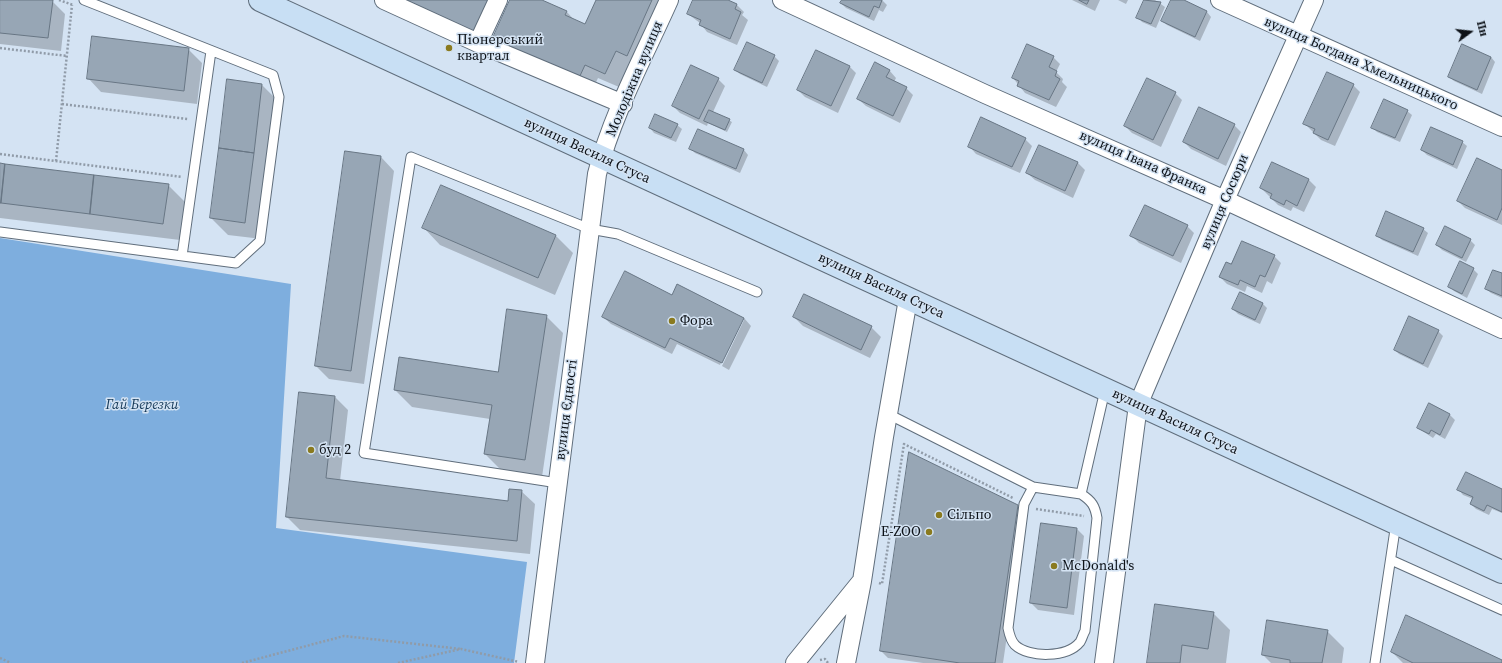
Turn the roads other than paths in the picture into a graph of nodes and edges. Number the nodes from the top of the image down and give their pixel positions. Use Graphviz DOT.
graph roads {
  1 [pos="260,0"];
  2 [pos="384,0"];
  3 [pos="498,0"];
  4 [pos="669,0"];
  5 [pos="782,0"];
  6 [pos="1220,0"];
  7 [pos="1314,0"];
  8 [pos="82,4"];
  9 [pos="1298,36"];
  10 [pos="478,43"];
  11 [pos="211,51"];
  12 [pos="622,104"];
  13 [pos="1502,127"];
  14 [pos="601,157"];
  15 [pos="1225,200"];
  16 [pos="590,229"];
  17 [pos="0,232"];
  18 [pos="182,256"];
  19 [pos="757,292"];
  20 [pos="908,299"];
  21 [pos="1502,330"];
  22 [pos="1105,389"];
  23 [pos="1138,405"];
  24 [pos="888,414"];
  25 [pos="558,483"];
  26 [pos="1033,487"];
  27 [pos="1081,494"];
  28 [pos="1396,524"];
  29 [pos="1391,560"];
  30 [pos="1502,572"];
  31 [pos="862,581"];
  32 [pos="1502,610"];
  33 [pos="535,663"];
  34 [pos="795,663"];
  35 [pos="846,663"];
  36 [pos="1104,663"];
  37 [pos="1375,663"];
  1 -- 14 [label="main road, вулиця Василя Стуса"];
  2 -- 10 [label="street"];
  3 -- 10 [label="street"];
  4 -- 12 [label="street, Молодіжна вулиця"];
  5 -- 15 [label="street, вулиця Івана Франка"];
  6 -- 9 [label="street, вулиця Богдана Хмельницького"];
  7 -- 9 [label="street, вулиця Сосюри"];
  8 -- 11 [label="lane"];
  9 -- 13 [label="street, вулиця Богдана Хмельницького"];
  9 -- 15 [label="street, вулиця Сосюри"];
  10 -- 12 [label="street"];
  11 -- 18 [label="lane"];
  11 -- 18 [label="lane"];
  12 -- 14 [label="street, Молодіжна вулиця"];
  14 -- 16 [label="street, вулиця Єдності"];
  14 -- 20 [label="main road, вулиця Василя Стуса"];
  15 -- 21 [label="street, вулиця Івана Франка"];
  15 -- 23 [label="street, вулиця Сосюри"];
  16 -- 19 [label="lane"];
  16 -- 25 [label="street, вулиця Єдності"];
  16 -- 25 [label="lane"];
  17 -- 18 [label="lane"];
  20 -- 22 [label="main road, вулиця Василя Стуса"];
  20 -- 24 [label="street"];
  22 -- 23 [label="main road, вулиця Василя Стуса"];
  22 -- 27 [label="lane"];
  23 -- 28 [label="main road, вулиця Василя Стуса"];
  23 -- 36 [label="street, вулиця Сосюри"];
  24 -- 26 [label="lane"];
  24 -- 31 [label="street"];
  25 -- 33 [label="street, вулиця Єдності"];
  26 -- 27 [label="lane"];
  26 -- 27 [label="lane"];
  28 -- 29 [label="lane"];
  28 -- 30 [label="main road, вулиця Василя Стуса"];
  29 -- 32 [label="lane"];
  29 -- 37 [label="lane"];
  31 -- 34 [label="street"];
  31 -- 35 [label="street"];
}
